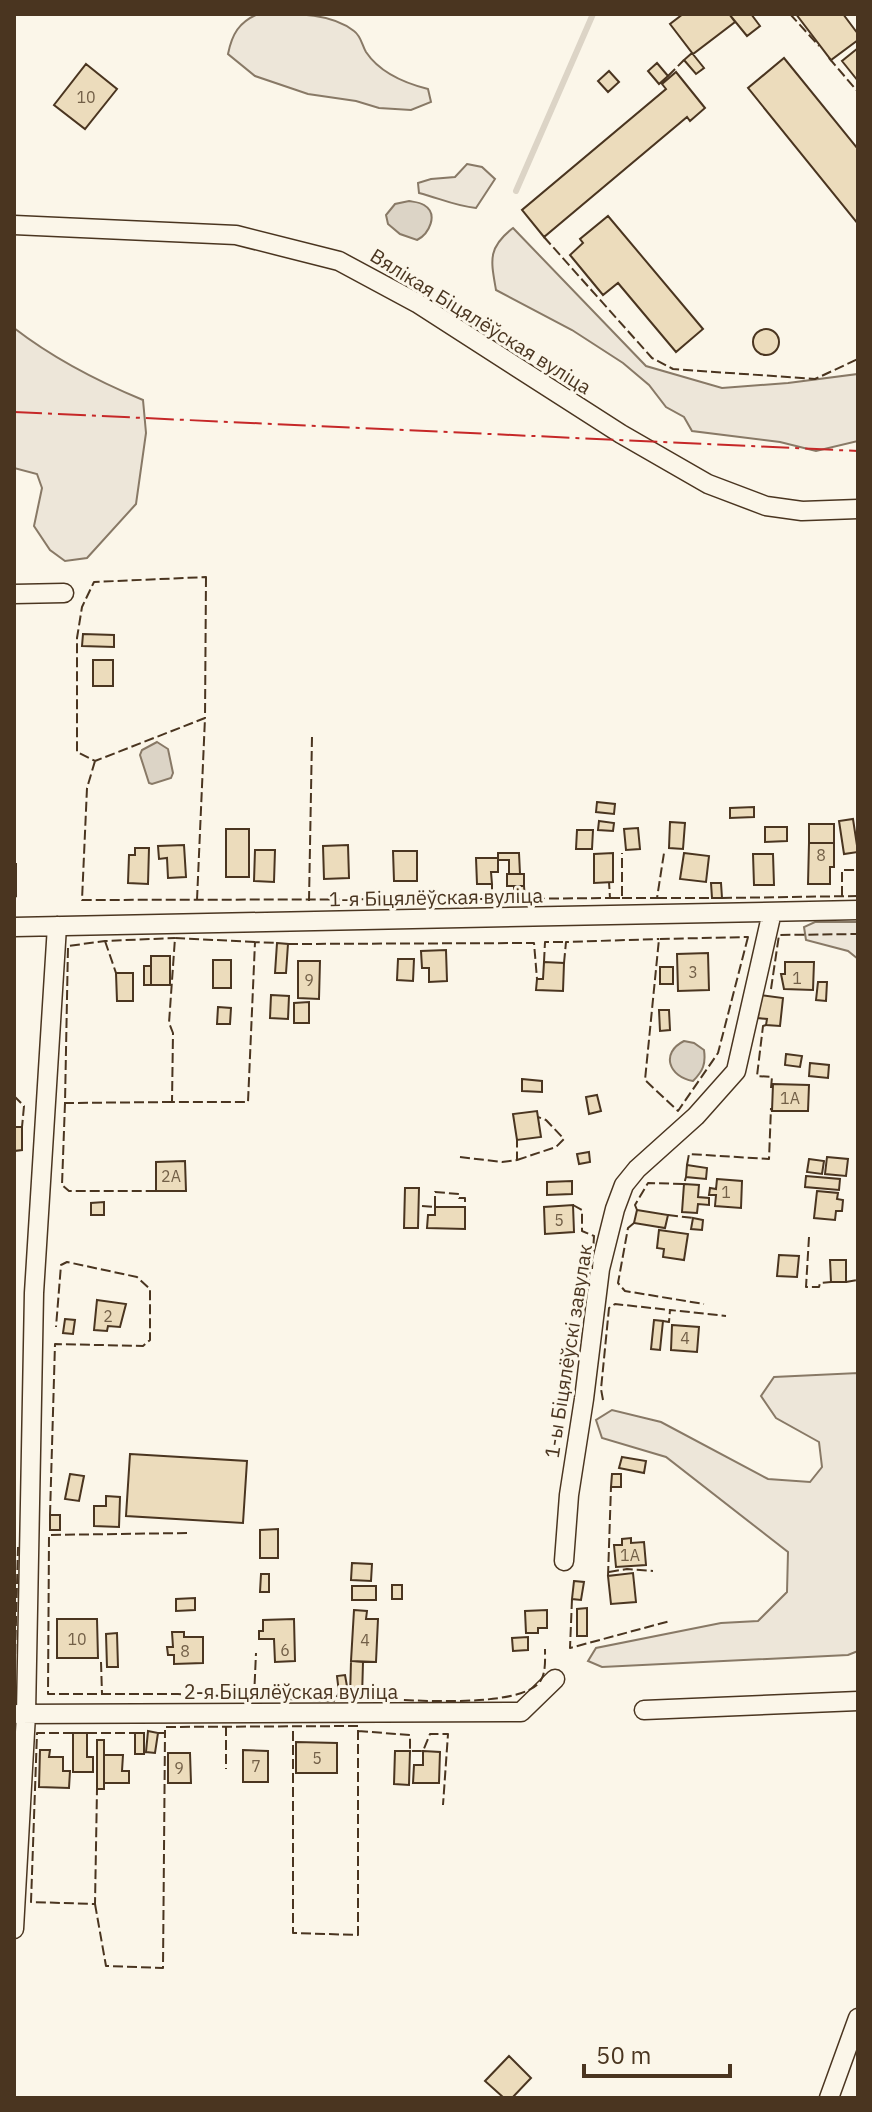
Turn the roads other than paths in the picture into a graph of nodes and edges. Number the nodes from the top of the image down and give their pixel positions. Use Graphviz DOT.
graph roads {
  1 [pos="14,225"];
  2 [pos="858,509"];
  3 [pos="64,593"];
  4 [pos="14,594"];
  5 [pos="858,910"];
  6 [pos="772,912"];
  7 [pos="57,926"];
  8 [pos="14,927"];
  9 [pos="564,1561"];
  10 [pos="555,1679"];
  11 [pos="858,1701"];
  12 [pos="644,1710"];
  13 [pos="20,1714"];
  14 [pos="14,1929"];
  15 [pos="858,2018"];
  16 [pos="829,2098"];
  1 -- 2 [label="street, Вялікая Біцялёўская вуліца"];
  3 -- 4 [label="street"];
  5 -- 6 [label="street, 1-я Біцялёўская вуліца"];
  6 -- 7 [label="street, 1-я Біцялёўская вуліца"];
  6 -- 9 [label="street, 1-ы Біцялёўскі завулак"];
  7 -- 8 [label="street, 1-я Біцялёўская вуліца"];
  7 -- 13 [label="street"];
  10 -- 13 [label="street, 2-я Біцялёўская вуліца"];
  11 -- 12 [label="street"];
  13 -- 14 [label="street"];
  15 -- 16 [label="street"];
}
